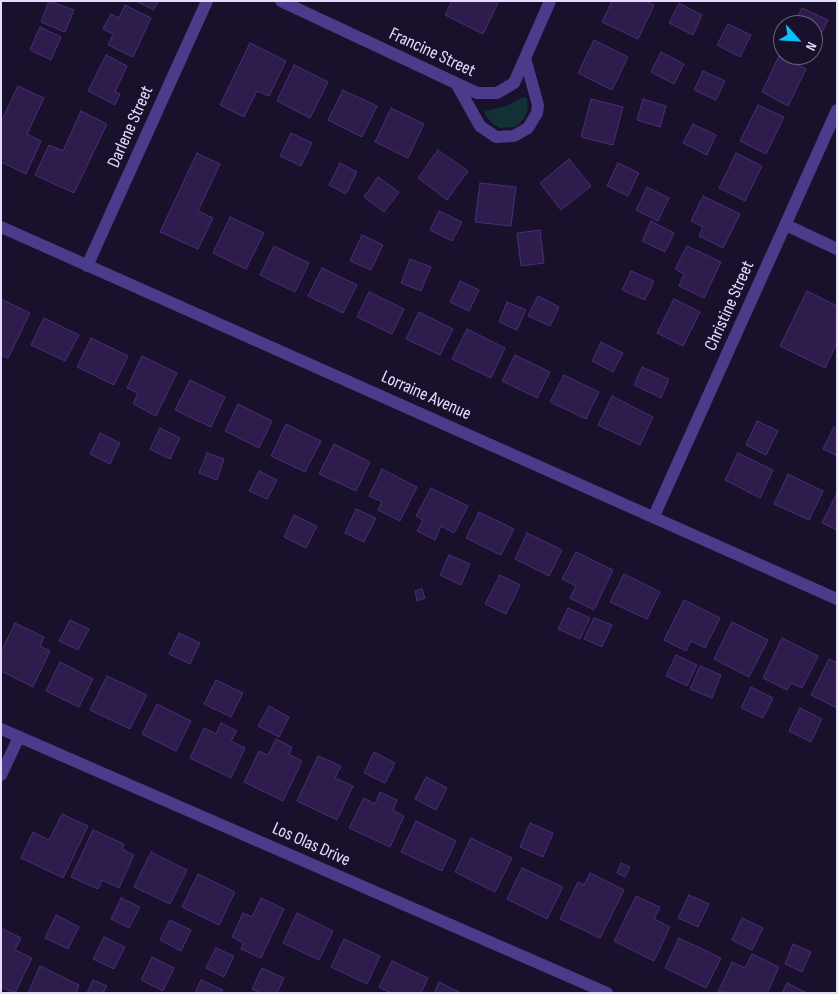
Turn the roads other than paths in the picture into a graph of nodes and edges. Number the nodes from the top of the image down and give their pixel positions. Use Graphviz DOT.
graph roads {
  1 [pos="207,1"];
  2 [pos="281,1"];
  3 [pos="550,1"];
  4 [pos="525,58"];
  5 [pos="456,83"];
  6 [pos="837,110"];
  7 [pos="786,225"];
  8 [pos="1,227"];
  9 [pos="837,249"];
  10 [pos="87,266"];
  11 [pos="654,516"];
  12 [pos="837,599"];
  13 [pos="1,729"];
  14 [pos="19,737"];
  15 [pos="1,775"];
  16 [pos="607,993"];
  1 -- 10 [label="street, Darlene Street"];
  2 -- 5 [label="street, Francine Street"];
  3 -- 4 [label="street, Francine Street"];
  4 -- 5 [label="street, Francine Street"];
  4 -- 5 [label="street"];
  6 -- 7 [label="street, Christine Street"];
  7 -- 9 [label="street"];
  7 -- 11 [label="street, Christine Street"];
  8 -- 10 [label="street, Lorraine Avenue"];
  10 -- 11 [label="street, Lorraine Avenue"];
  11 -- 12 [label="street, Lorraine Avenue"];
  13 -- 14 [label="street, Los Olas Drive"];
  14 -- 15 [label="street"];
  14 -- 16 [label="street, Los Olas Drive"];
}
